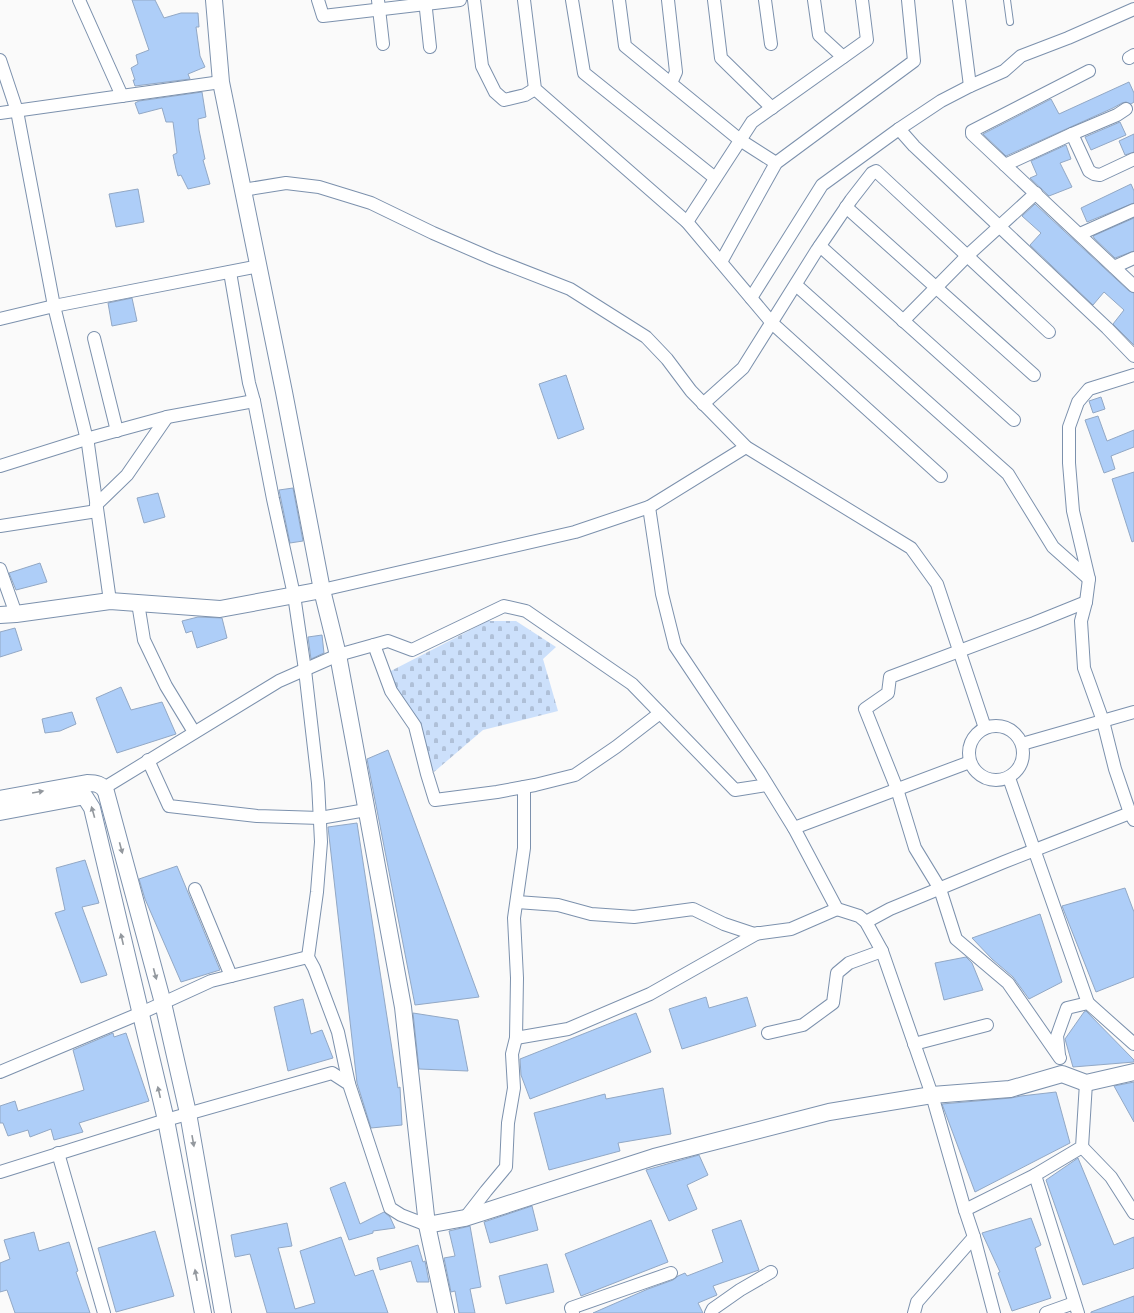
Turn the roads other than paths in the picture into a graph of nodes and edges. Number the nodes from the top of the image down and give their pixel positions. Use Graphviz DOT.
graph roads {
  1 [pos="79,0"];
  2 [pos="214,0"];
  3 [pos="318,0"];
  4 [pos="460,0"];
  5 [pos="474,0"];
  6 [pos="524,0"];
  7 [pos="572,0"];
  8 [pos="619,0"];
  9 [pos="668,0"];
  10 [pos="714,0"];
  11 [pos="765,0"];
  12 [pos="814,0"];
  13 [pos="862,0"];
  14 [pos="908,0"];
  15 [pos="959,0"];
  16 [pos="1007,0"];
  17 [pos="425,2"];
  18 [pos="379,5"];
  19 [pos="1134,9"];
  20 [pos="1010,22"];
  21 [pos="383,44"];
  22 [pos="771,44"];
  23 [pos="430,47"];
  24 [pos="843,57"];
  25 [pos="0,60"];
  26 [pos="1089,71"];
  27 [pos="221,82"];
  28 [pos="671,83"];
  29 [pos="970,86"];
  30 [pos="535,89"];
  31 [pos="122,96"];
  32 [pos="772,108"];
  33 [pos="1126,109"];
  34 [pos="17,111"];
  35 [pos="0,113"];
  36 [pos="899,129"];
  37 [pos="1072,134"];
  38 [pos="740,140"];
  39 [pos="1134,159"];
  40 [pos="776,163"];
  41 [pos="1005,165"];
  42 [pos="715,178"];
  43 [pos="243,190"];
  44 [pos="1036,193"];
  45 [pos="846,207"];
  46 [pos="1134,210"];
  47 [pos="687,222"];
  48 [pos="999,227"];
  49 [pos="1080,234"];
  50 [pos="820,246"];
  51 [pos="968,256"];
  52 [pos="1134,258"];
  53 [pos="721,262"];
  54 [pos="259,266"];
  55 [pos="1114,267"];
  56 [pos="230,272"];
  57 [pos="796,285"];
  58 [pos="1134,286"];
  59 [pos="936,288"];
  60 [pos="751,298"];
  61 [pos="54,306"];
  62 [pos="0,319"];
  63 [pos="903,321"];
  64 [pos="772,323"];
  65 [pos="1048,332"];
  66 [pos="94,338"];
  67 [pos="1134,356"];
  68 [pos="1034,375"];
  69 [pos="1134,375"];
  70 [pos="254,401"];
  71 [pos="704,404"];
  72 [pos="167,417"];
  73 [pos="1014,420"];
  74 [pos="116,431"];
  75 [pos="86,439"];
  76 [pos="746,447"];
  77 [pos="0,466"];
  78 [pos="942,476"];
  79 [pos="97,508"];
  80 [pos="649,508"];
  81 [pos="0,526"];
  82 [pos="0,569"];
  83 [pos="1088,579"];
  84 [pos="322,590"];
  85 [pos="294,595"];
  86 [pos="110,601"];
  87 [pos="1086,602"];
  88 [pos="138,603"];
  89 [pos="16,614"];
  90 [pos="0,615"];
  91 [pos="374,645"];
  92 [pos="959,651"];
  93 [pos="338,655"];
  94 [pos="305,670"];
  95 [pos="1134,712"];
  96 [pos="660,713"];
  97 [pos="1103,721"];
  98 [pos="985,728"];
  99 [pos="194,732"];
  100 [pos="1022,744"];
  101 [pos="148,760"];
  102 [pos="970,762"];
  103 [pos="1009,778"];
  104 [pos="767,785"];
  105 [pos="524,787"];
  106 [pos="104,788"];
  107 [pos="897,789"];
  108 [pos="0,799"];
  109 [pos="366,810"];
  110 [pos="0,812"];
  111 [pos="1132,817"];
  112 [pos="320,818"];
  113 [pos="794,828"];
  114 [pos="1034,851"];
  115 [pos="195,889"];
  116 [pos="940,889"];
  117 [pos="517,902"];
  118 [pos="837,909"];
  119 [pos="866,922"];
  120 [pos="758,933"];
  121 [pos="882,951"];
  122 [pos="308,957"];
  123 [pos="232,976"];
  124 [pos="163,1003"];
  125 [pos="1088,1003"];
  126 [pos="141,1013"];
  127 [pos="987,1025"];
  128 [pos="768,1033"];
  129 [pos="516,1038"];
  130 [pos="914,1044"];
  131 [pos="1134,1044"];
  132 [pos="1060,1058"];
  133 [pos="0,1072"];
  134 [pos="1134,1072"];
  135 [pos="1062,1074"];
  136 [pos="1086,1083"];
  137 [pos="349,1084"];
  138 [pos="932,1095"];
  139 [pos="188,1113"];
  140 [pos="166,1120"];
  141 [pos="1082,1147"];
  142 [pos="58,1153"];
  143 [pos="0,1172"];
  144 [pos="1035,1175"];
  145 [pos="965,1210"];
  146 [pos="1134,1213"];
  147 [pos="465,1218"];
  148 [pos="427,1225"];
  149 [pos="974,1237"];
  150 [pos="771,1272"];
  151 [pos="671,1273"];
  152 [pos="1076,1308"];
  153 [pos="104,1313"];
  154 [pos="203,1313"];
  155 [pos="223,1313"];
  156 [pos="446,1313"];
  157 [pos="573,1313"];
  158 [pos="711,1313"];
  159 [pos="914,1313"];
  160 [pos="994,1313"];
  161 [pos="1046,1313"];
  1 -- 31 [label="street"];
  2 -- 27 [label="street"];
  3 -- 18 [label="street"];
  4 -- 17 [label="street"];
  5 -- 30 [label="street"];
  6 -- 30 [label="street"];
  7 -- 42 [label="street"];
  8 -- 28 [label="street"];
  9 -- 28 [label="street"];
  10 -- 32 [label="street"];
  11 -- 22 [label="street"];
  12 -- 24 [label="street"];
  13 -- 24 [label="street"];
  14 -- 40 [label="street"];
  15 -- 29 [label="street"];
  16 -- 20 [label="lane"];
  17 -- 18 [label="street"];
  17 -- 23 [label="street"];
  18 -- 21 [label="street"];
  19 -- 29 [label="street"];
  24 -- 32 [label="street"];
  25 -- 34 [label="street"];
  26 -- 41 [label="street"];
  27 -- 31 [label="street"];
  27 -- 43 [label="street"];
  28 -- 38 [label="street"];
  29 -- 36 [label="street"];
  30 -- 47 [label="street"];
  31 -- 34 [label="street"];
  32 -- 38 [label="street"];
  33 -- 37 [label="street"];
  34 -- 35 [label="street"];
  34 -- 61 [label="street"];
  36 -- 48 [label="street"];
  36 -- 60 [label="street"];
  37 -- 39 [label="street"];
  37 -- 41 [label="street"];
  38 -- 40 [label="street"];
  38 -- 42 [label="street"];
  40 -- 53 [label="street"];
  41 -- 44 [label="street"];
  42 -- 47 [label="street"];
  43 -- 54 [label="street"];
  43 -- 71 [label="street"];
  44 -- 48 [label="street"];
  44 -- 49 [label="street"];
  45 -- 50 [label="street"];
  45 -- 51 [label="street"];
  45 -- 59 [label="street"];
  46 -- 49 [label="street"];
  47 -- 53 [label="street"];
  48 -- 51 [label="street"];
  48 -- 67 [label="street"];
  49 -- 55 [label="street"];
  50 -- 57 [label="street"];
  50 -- 63 [label="street"];
  51 -- 59 [label="street"];
  51 -- 65 [label="street"];
  52 -- 55 [label="street"];
  53 -- 60 [label="street"];
  54 -- 56 [label="street"];
  54 -- 84 [label="street"];
  55 -- 58 [label="street"];
  56 -- 61 [label="street"];
  56 -- 70 [label="street"];
  57 -- 64 [label="street"];
  57 -- 83 [label="street"];
  59 -- 63 [label="street"];
  59 -- 68 [label="street"];
  60 -- 64 [label="street"];
  61 -- 62 [label="street"];
  61 -- 75 [label="street"];
  63 -- 73 [label="street"];
  64 -- 71 [label="street"];
  64 -- 78 [label="street"];
  66 -- 74 [label="street"];
  69 -- 83 [label="street"];
  70 -- 72 [label="street"];
  70 -- 85 [label="street"];
  71 -- 76 [label="street"];
  72 -- 74 [label="street"];
  72 -- 79 [label="street"];
  74 -- 75 [label="street"];
  75 -- 77 [label="street"];
  75 -- 79 [label="street"];
  76 -- 80 [label="street"];
  76 -- 92 [label="street"];
  79 -- 81 [label="street"];
  79 -- 86 [label="street"];
  80 -- 84 [label="street"];
  80 -- 104 [label="street"];
  82 -- 89 [label="street"];
  83 -- 87 [label="street"];
  84 -- 85 [label="street"];
  84 -- 93 [label="street"];
  85 -- 88 [label="street"];
  85 -- 94 [label="street"];
  86 -- 88 [label="street"];
  86 -- 89 [label="street"];
  87 -- 92 [label="street"];
  87 -- 97 [label="street"];
  88 -- 99 [label="street"];
  89 -- 90 [label="street"];
  91 -- 93 [label="street"];
  91 -- 96 [label="street"];
  91 -- 105 [label="street"];
  92 -- 98 [label="street"];
  92 -- 107 [label="street"];
  93 -- 94 [label="street"];
  93 -- 109 [label="street"];
  94 -- 99 [label="street"];
  94 -- 112 [label="street"];
  95 -- 97 [label="street"];
  96 -- 104 [label="street"];
  96 -- 105 [label="street"];
  97 -- 100 [label="street"];
  97 -- 111 [label="street"];
  98 -- 100 [label="street"];
  98 -- 102 [label="street"];
  99 -- 101 [label="street"];
  100 -- 103 [label="street"];
  101 -- 106 [label="street"];
  101 -- 112 [label="street"];
  102 -- 103 [label="street"];
  102 -- 107 [label="street"];
  103 -- 114 [label="street"];
  104 -- 113 [label="street"];
  105 -- 117 [label="street"];
  108 -- 106 [label="street, one-way"];
  106 -- 124 [label="street, one-way"];
  107 -- 113 [label="street"];
  107 -- 116 [label="street"];
  109 -- 112 [label="street"];
  109 -- 148 [label="street"];
  126 -- 110 [label="street, one-way"];
  111 -- 114 [label="street"];
  112 -- 122 [label="street"];
  113 -- 118 [label="street"];
  114 -- 116 [label="street"];
  114 -- 125 [label="street"];
  115 -- 123 [label="street"];
  116 -- 119 [label="street"];
  116 -- 132 [label="street"];
  117 -- 120 [label="street"];
  117 -- 129 [label="street"];
  118 -- 119 [label="street"];
  118 -- 120 [label="street"];
  119 -- 121 [label="street"];
  120 -- 129 [label="street"];
  121 -- 128 [label="street"];
  121 -- 130 [label="street"];
  122 -- 123 [label="street"];
  122 -- 137 [label="street"];
  123 -- 124 [label="street"];
  124 -- 126 [label="street"];
  124 -- 139 [label="street"];
  125 -- 131 [label="street"];
  125 -- 132 [label="street"];
  126 -- 133 [label="street"];
  140 -- 126 [label="street, one-way"];
  127 -- 130 [label="street"];
  129 -- 147 [label="street"];
  130 -- 138 [label="street"];
  132 -- 135 [label="street"];
  134 -- 136 [label="street"];
  135 -- 136 [label="street"];
  135 -- 138 [label="street"];
  136 -- 141 [label="street"];
  137 -- 139 [label="street"];
  137 -- 148 [label="street"];
  138 -- 145 [label="street"];
  138 -- 147 [label="street"];
  139 -- 140 [label="street"];
  139 -- 155 [label="street, one-way"];
  140 -- 142 [label="street"];
  154 -- 140 [label="street, one-way"];
  141 -- 144 [label="street"];
  141 -- 146 [label="street"];
  142 -- 143 [label="street"];
  142 -- 153 [label="street"];
  144 -- 145 [label="street"];
  144 -- 152 [label="street"];
  145 -- 149 [label="street"];
  147 -- 148 [label="street"];
  148 -- 156 [label="street"];
  149 -- 159 [label="street"];
  149 -- 160 [label="street"];
  150 -- 158 [label="street"];
  151 -- 157 [label="street"];
  152 -- 161 [label="street"];
}
